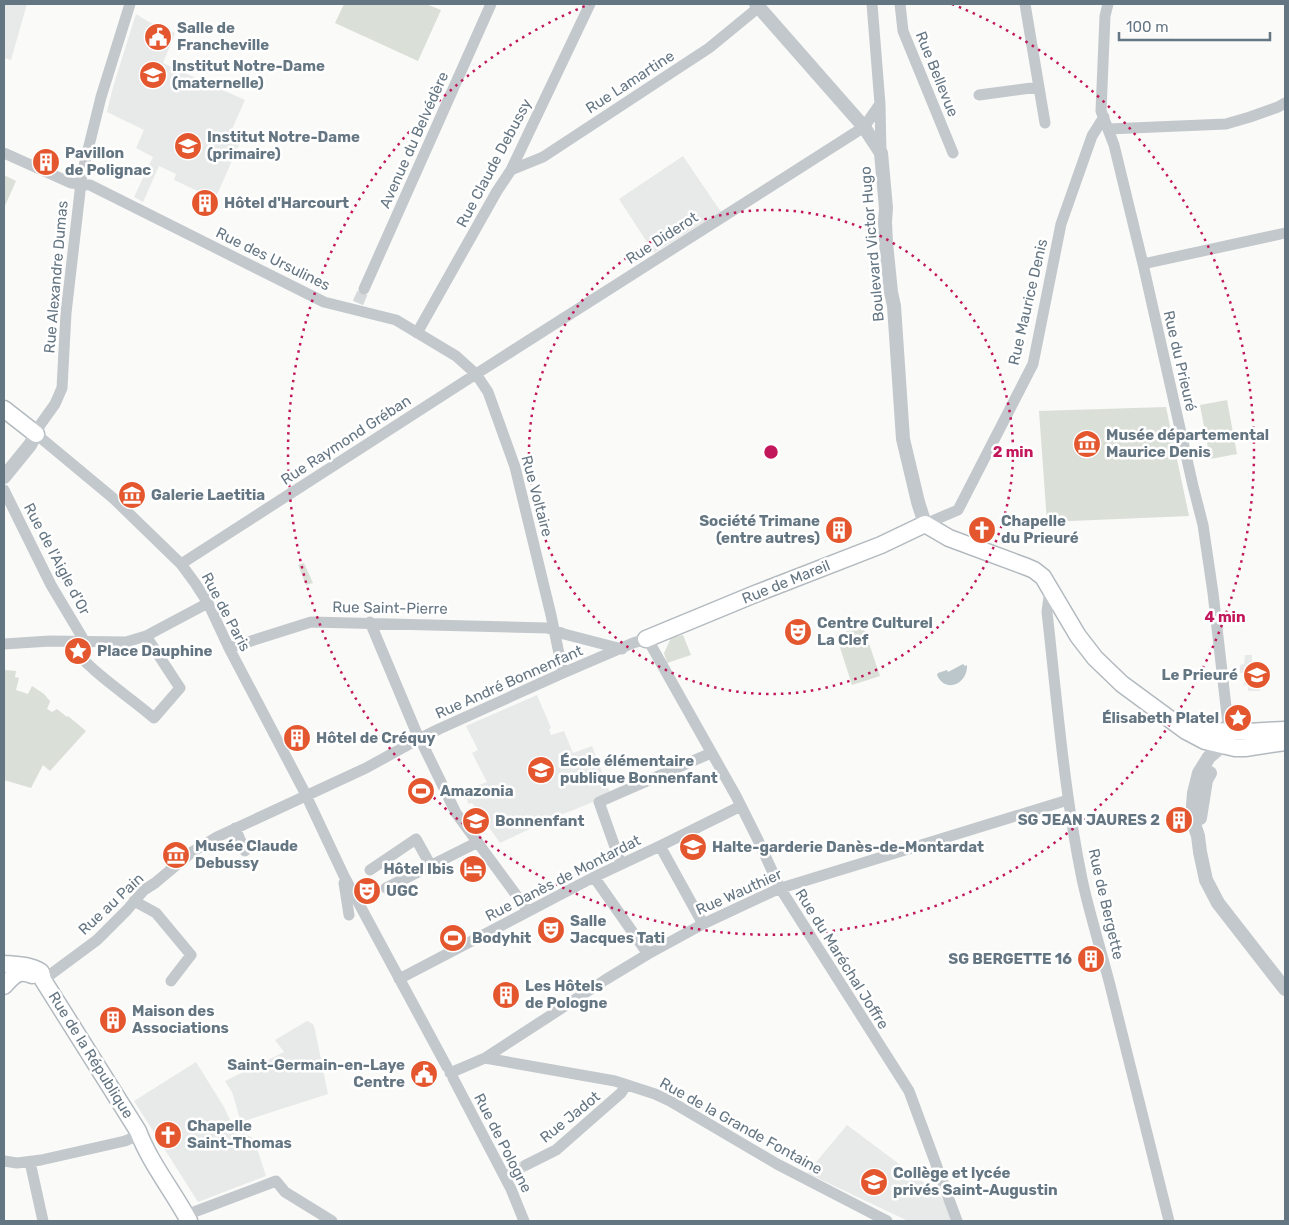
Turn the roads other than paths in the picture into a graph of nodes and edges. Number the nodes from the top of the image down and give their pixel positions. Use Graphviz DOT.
graph roads {
  1 [pos="130,4"];
  2 [pos="492,4"];
  3 [pos="590,4"];
  4 [pos="872,4"];
  5 [pos="900,4"];
  6 [pos="1025,4"];
  7 [pos="1108,4"];
  8 [pos="758,5"];
  9 [pos="1039,87"];
  10 [pos="979,95"];
  11 [pos="1285,103"];
  12 [pos="880,104"];
  13 [pos="1104,117"];
  14 [pos="1045,122"];
  15 [pos="864,127"];
  16 [pos="1108,129"];
  17 [pos="882,153"];
  18 [pos="953,153"];
  19 [pos="4,154"];
  20 [pos="510,170"];
  21 [pos="81,184"];
  22 [pos="1285,232"];
  23 [pos="1142,264"];
  24 [pos="364,289"];
  25 [pos="417,333"];
  26 [pos="476,374"];
  27 [pos="4,409"];
  28 [pos="36,434"];
  29 [pos="4,477"];
  30 [pos="4,490"];
  31 [pos="925,524"];
  32 [pos="181,564"];
  33 [pos="1050,589"];
  34 [pos="208,603"];
  35 [pos="370,622"];
  36 [pos="554,630"];
  37 [pos="146,636"];
  38 [pos="646,639"];
  39 [pos="68,642"];
  40 [pos="85,642"];
  41 [pos="4,644"];
  42 [pos="229,648"];
  43 [pos="622,649"];
  44 [pos="563,673"];
  45 [pos="1285,730"];
  46 [pos="420,738"];
  47 [pos="1224,739"];
  48 [pos="1285,742"];
  49 [pos="711,753"];
  50 [pos="306,796"];
  51 [pos="1068,800"];
  52 [pos="741,806"];
  53 [pos="235,828"];
  54 [pos="478,842"];
  55 [pos="660,846"];
  56 [pos="245,851"];
  57 [pos="621,864"];
  58 [pos="431,866"];
  59 [pos="370,870"];
  60 [pos="344,876"];
  61 [pos="594,877"];
  62 [pos="386,888"];
  63 [pos="780,888"];
  64 [pos="134,901"];
  65 [pos="528,911"];
  66 [pos="348,915"];
  67 [pos="703,924"];
  68 [pos="648,954"];
  69 [pos="4,964"];
  70 [pos="36,977"];
  71 [pos="399,979"];
  72 [pos="171,981"];
  73 [pos="4,986"];
  74 [pos="1285,989"];
  75 [pos="485,1058"];
  76 [pos="450,1073"];
  77 [pos="626,1085"];
  78 [pos="138,1131"];
  79 [pos="4,1160"];
  80 [pos="30,1162"];
  81 [pos="526,1165"];
  82 [pos="191,1215"];
  83 [pos="42,1221"];
  84 [pos="332,1221"];
  85 [pos="524,1221"];
  86 [pos="887,1221"];
  87 [pos="957,1221"];
  88 [pos="1169,1221"];
  1 -- 21 [label="street, Rue Alexandre Dumas"];
  2 -- 24 [label="street, Avenue du Belvédère"];
  3 -- 20 [label="street, Rue Claude Debussy"];
  4 -- 12 [label="street"];
  5 -- 18 [label="street, Rue Bellevue"];
  6 -- 9 [label="street"];
  7 -- 13 [label="street, Rue du Prieuré"];
  8 -- 15 [label="street, Boulevard Victor Hugo"];
  8 -- 20 [label="street, Rue Lamartine"];
  9 -- 10 [label="street"];
  9 -- 14 [label="street"];
  11 -- 16 [label="street"];
  12 -- 15 [label="street"];
  12 -- 17 [label="street"];
  13 -- 16 [label="street, Rue du Prieuré"];
  13 -- 31 [label="street, Rue Maurice Denis"];
  15 -- 17 [label="street, Boulevard Victor Hugo"];
  15 -- 26 [label="street, Rue Diderot"];
  16 -- 23 [label="street, Rue du Prieuré"];
  17 -- 31 [label="street, Boulevard Victor Hugo"];
  19 -- 21 [label="street, Rue des Ursulines"];
  20 -- 25 [label="street, Rue Claude Debussy"];
  21 -- 25 [label="street, Rue des Ursulines"];
  21 -- 28 [label="street, Rue Alexandre Dumas"];
  22 -- 23 [label="street"];
  23 -- 47 [label="street, Rue du Prieuré"];
  25 -- 26 [label="street, Rue des Ursulines"];
  26 -- 32 [label="street, Rue Raymond Gréban"];
  26 -- 36 [label="street, Rue Voltaire"];
  27 -- 28 [label="main road"];
  28 -- 29 [label="street"];
  28 -- 32 [label="street, Rue de Paris"];
  30 -- 40 [label="street, Rue de l'Aigle d'Or"];
  31 -- 33 [label="main road"];
  31 -- 38 [label="main road, Rue de Mareil"];
  32 -- 34 [label="street, Rue de Paris"];
  33 -- 47 [label="main road"];
  33 -- 51 [label="street, Rue de Bergette"];
  34 -- 37 [label="street"];
  34 -- 42 [label="street, Rue de Paris"];
  35 -- 36 [label="street, Rue Saint-Pierre"];
  35 -- 42 [label="street, Rue Saint-Pierre"];
  35 -- 46 [label="street"];
  36 -- 43 [label="street, Rue Saint-Pierre"];
  36 -- 44 [label="street, Rue Voltaire"];
  37 -- 39 [label="street"];
  37 -- 40 [label="street"];
  38 -- 43 [label="street, Rue André Bonnenfant"];
  38 -- 49 [label="street, Rue du Maréchal Joffre"];
  39 -- 40 [label="street"];
  39 -- 41 [label="street"];
  42 -- 50 [label="street, Rue de Paris"];
  43 -- 44 [label="street, Rue André Bonnenfant"];
  44 -- 46 [label="street, Rue André Bonnenfant"];
  45 -- 47 [label="main road"];
  46 -- 50 [label="street, Rue André Bonnenfant"];
  46 -- 54 [label="street"];
  47 -- 48 [label="main road"];
  47 -- 74 [label="street"];
  49 -- 52 [label="street, Rue du Maréchal Joffre"];
  49 -- 57 [label="street"];
  50 -- 53 [label="street, Rue au Pain"];
  50 -- 60 [label="street, Rue de Paris"];
  51 -- 63 [label="street, Rue Wauthier"];
  51 -- 88 [label="street, Rue de Bergette"];
  52 -- 55 [label="street, Rue Danès de Montardat"];
  52 -- 63 [label="street, Rue du Maréchal Joffre"];
  53 -- 56 [label="street"];
  53 -- 64 [label="street, Rue au Pain"];
  54 -- 58 [label="street"];
  54 -- 65 [label="street"];
  55 -- 57 [label="street, Rue Danès de Montardat"];
  55 -- 67 [label="street"];
  57 -- 61 [label="street, Rue Danès de Montardat"];
  58 -- 59 [label="street"];
  58 -- 62 [label="street"];
  60 -- 66 [label="street"];
  60 -- 71 [label="street, Rue de Pologne"];
  61 -- 65 [label="street, Rue Danès de Montardat"];
  61 -- 68 [label="street"];
  63 -- 67 [label="street, Rue Wauthier"];
  63 -- 87 [label="street, Rue du Maréchal Joffre"];
  64 -- 70 [label="street, Rue au Pain"];
  64 -- 72 [label="street"];
  65 -- 71 [label="street, Rue Danès de Montardat"];
  67 -- 68 [label="street, Rue Wauthier"];
  68 -- 75 [label="street, Rue Wauthier"];
  69 -- 70 [label="main road, Rue de la République"];
  70 -- 73 [label="main road"];
  70 -- 78 [label="main road, Rue de la République"];
  71 -- 76 [label="street, Rue de Pologne"];
  75 -- 76 [label="street, Rue Wauthier"];
  75 -- 77 [label="street, Rue de la Grande Fontaine"];
  76 -- 85 [label="street, Rue de Pologne"];
  77 -- 81 [label="street, Rue Jadot"];
  77 -- 86 [label="street, Rue de la Grande Fontaine"];
  78 -- 80 [label="street"];
  78 -- 82 [label="main road, Rue de la République"];
  79 -- 80 [label="street"];
  80 -- 83 [label="street"];
  82 -- 84 [label="street"];
}
